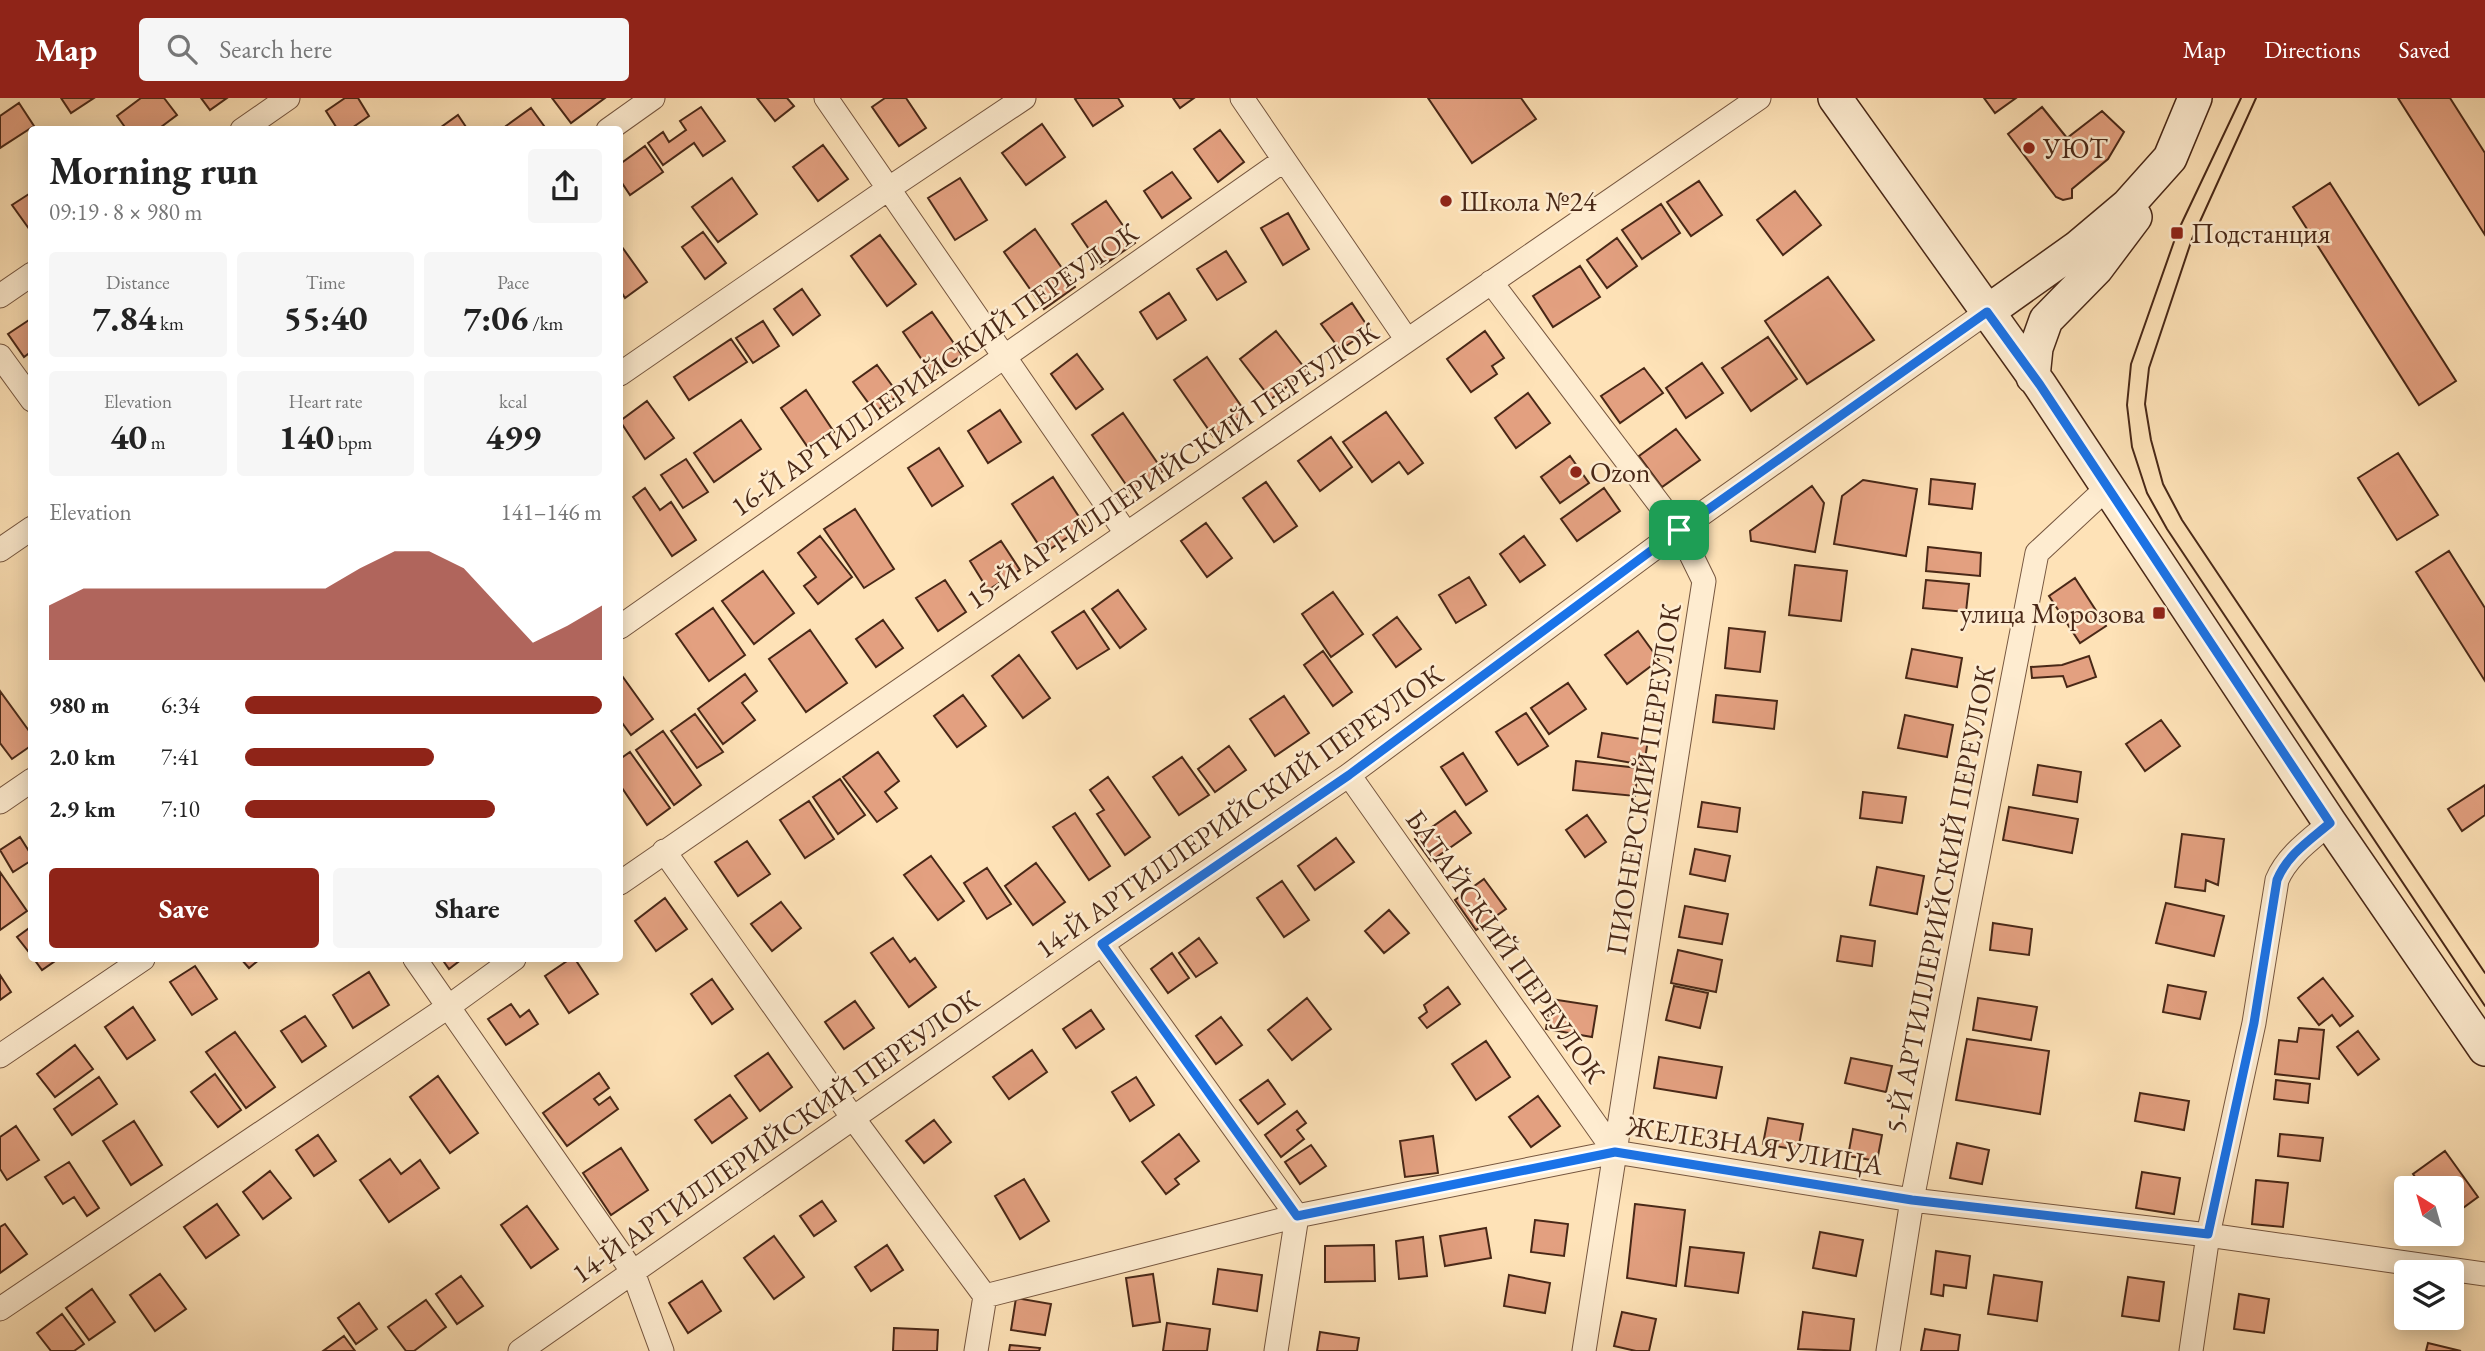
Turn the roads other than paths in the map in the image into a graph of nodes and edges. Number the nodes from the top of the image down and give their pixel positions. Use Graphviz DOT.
graph roads {
  1 [pos="288,98"];
  2 [pos="653,98"];
  3 [pos="826,98"];
  4 [pos="1024,98"];
  5 [pos="1242,98"];
  6 [pos="1759,98"];
  7 [pos="1835,98"];
  8 [pos="2195,98"];
  9 [pos="248,126"];
  10 [pos="614,126"];
  11 [pos="2170,158"];
  12 [pos="1284,160"];
  13 [pos="888,188"];
  14 [pos="28,277"];
  15 [pos="1491,282"];
  16 [pos="0,296"];
  17 [pos="1987,312"];
  18 [pos="1407,340"];
  19 [pos="1003,355"];
  20 [pos="0,356"];
  21 [pos="623,372"];
  22 [pos="2033,377"];
  23 [pos="28,394"];
  24 [pos="2108,487"];
  25 [pos="1679,530"];
  26 [pos="28,531"];
  27 [pos="1126,533"];
  28 [pos="0,550"];
  29 [pos="623,625"];
  30 [pos="1349,775"];
  31 [pos="28,783"];
  32 [pos="0,802"];
  33 [pos="2330,823"];
  34 [pos="664,851"];
  35 [pos="623,881"];
  36 [pos="1102,944"];
  37 [pos="139,962"];
  38 [pos="417,962"];
  39 [pos="510,962"];
  40 [pos="448,1007"];
  41 [pos="2485,1049"];
  42 [pos="0,1056"];
  43 [pos="853,1118"];
  44 [pos="1615,1152"];
  45 [pos="1912,1200"];
  46 [pos="1297,1216"];
  47 [pos="2208,1234"];
  48 [pos="633,1272"];
  49 [pos="2485,1274"];
  50 [pos="985,1296"];
  51 [pos="0,1309"];
  52 [pos="520,1351"];
  53 [pos="662,1351"];
  54 [pos="976,1351"];
  55 [pos="1276,1351"];
  56 [pos="1584,1351"];
  57 [pos="1888,1351"];
  58 [pos="2191,1351"];
  1 -- 9 [label="street"];
  2 -- 10 [label="street"];
  3 -- 13 [label="street"];
  4 -- 13 [label="street"];
  5 -- 12 [label="street"];
  6 -- 15 [label="street, 15-Й АРТИЛЛЕРИЙСКИЙ ПЕРЕУЛОК"];
  7 -- 17 [label="main road"];
  8 -- 11 [label="main road"];
  11 -- 17 [label="main road"];
  11 -- 22 [label="main road"];
  12 -- 18 [label="street"];
  12 -- 19 [label="street, 16-Й АРТИЛЛЕРИЙСКИЙ ПЕРЕУЛОК"];
  13 -- 19 [label="street"];
  13 -- 21 [label="street"];
  14 -- 16 [label="street"];
  15 -- 18 [label="street, 15-Й АРТИЛЛЕРИЙСКИЙ ПЕРЕУЛОК"];
  15 -- 25 [label="street, ПИОНЕРСКИЙ ПЕРЕУЛОК"];
  17 -- 22 [label="main road"];
  17 -- 25 [label="street, 14-Й АРТИЛЛЕРИЙСКИЙ ПЕРЕУЛОК"];
  18 -- 27 [label="street, 15-Й АРТИЛЛЕРИЙСКИЙ ПЕРЕУЛОК"];
  19 -- 27 [label="street"];
  19 -- 29 [label="street, 16-Й АРТИЛЛЕРИЙСКИЙ ПЕРЕУЛОК"];
  20 -- 23 [label="street"];
  22 -- 24 [label="main road"];
  24 -- 33 [label="main road"];
  24 -- 45 [label="street, 5-Й АРТИЛЛЕРИЙСКИЙ ПЕРЕУЛОК"];
  25 -- 30 [label="street, 14-Й АРТИЛЛЕРИЙСКИЙ ПЕРЕУЛОК"];
  25 -- 44 [label="street, ПИОНЕРСКИЙ ПЕРЕУЛОК"];
  26 -- 28 [label="street"];
  27 -- 34 [label="street, 15-Й АРТИЛЛЕРИЙСКИЙ ПЕРЕУЛОК"];
  30 -- 36 [label="street, 14-Й АРТИЛЛЕРИЙСКИЙ ПЕРЕУЛОК"];
  30 -- 44 [label="street, БАТАЙСКИЙ ПЕРЕУЛОК"];
  31 -- 32 [label="street"];
  33 -- 41 [label="main road"];
  33 -- 47 [label="street"];
  34 -- 35 [label="street, 15-Й АРТИЛЛЕРИЙСКИЙ ПЕРЕУЛОК"];
  34 -- 43 [label="street"];
  36 -- 43 [label="street, 14-Й АРТИЛЛЕРИЙСКИЙ ПЕРЕУЛОК"];
  36 -- 46 [label="street"];
  37 -- 42 [label="street"];
  38 -- 40 [label="street"];
  39 -- 40 [label="street"];
  40 -- 48 [label="street"];
  40 -- 51 [label="street"];
  43 -- 48 [label="street, 14-Й АРТИЛЛЕРИЙСКИЙ ПЕРЕУЛОК"];
  43 -- 50 [label="street"];
  44 -- 45 [label="street, ЖЕЛЕЗНАЯ УЛИЦА"];
  44 -- 46 [label="street, ЖЕЛЕЗНАЯ УЛИЦА"];
  44 -- 56 [label="street, ПИОНЕРСКИЙ ПЕРЕУЛОК"];
  45 -- 47 [label="street, ЖЕЛЕЗНАЯ УЛИЦА"];
  45 -- 57 [label="street, 5-Й АРТИЛЛЕРИЙСКИЙ ПЕРЕУЛОК"];
  46 -- 50 [label="street, ЖЕЛЕЗНАЯ УЛИЦА"];
  46 -- 55 [label="street"];
  47 -- 49 [label="street, ЖЕЛЕЗНАЯ УЛИЦА"];
  47 -- 58 [label="street"];
  48 -- 52 [label="street, 14-Й АРТИЛЛЕРИЙСКИЙ ПЕРЕУЛОК"];
  48 -- 53 [label="street"];
  50 -- 54 [label="street"];
}
